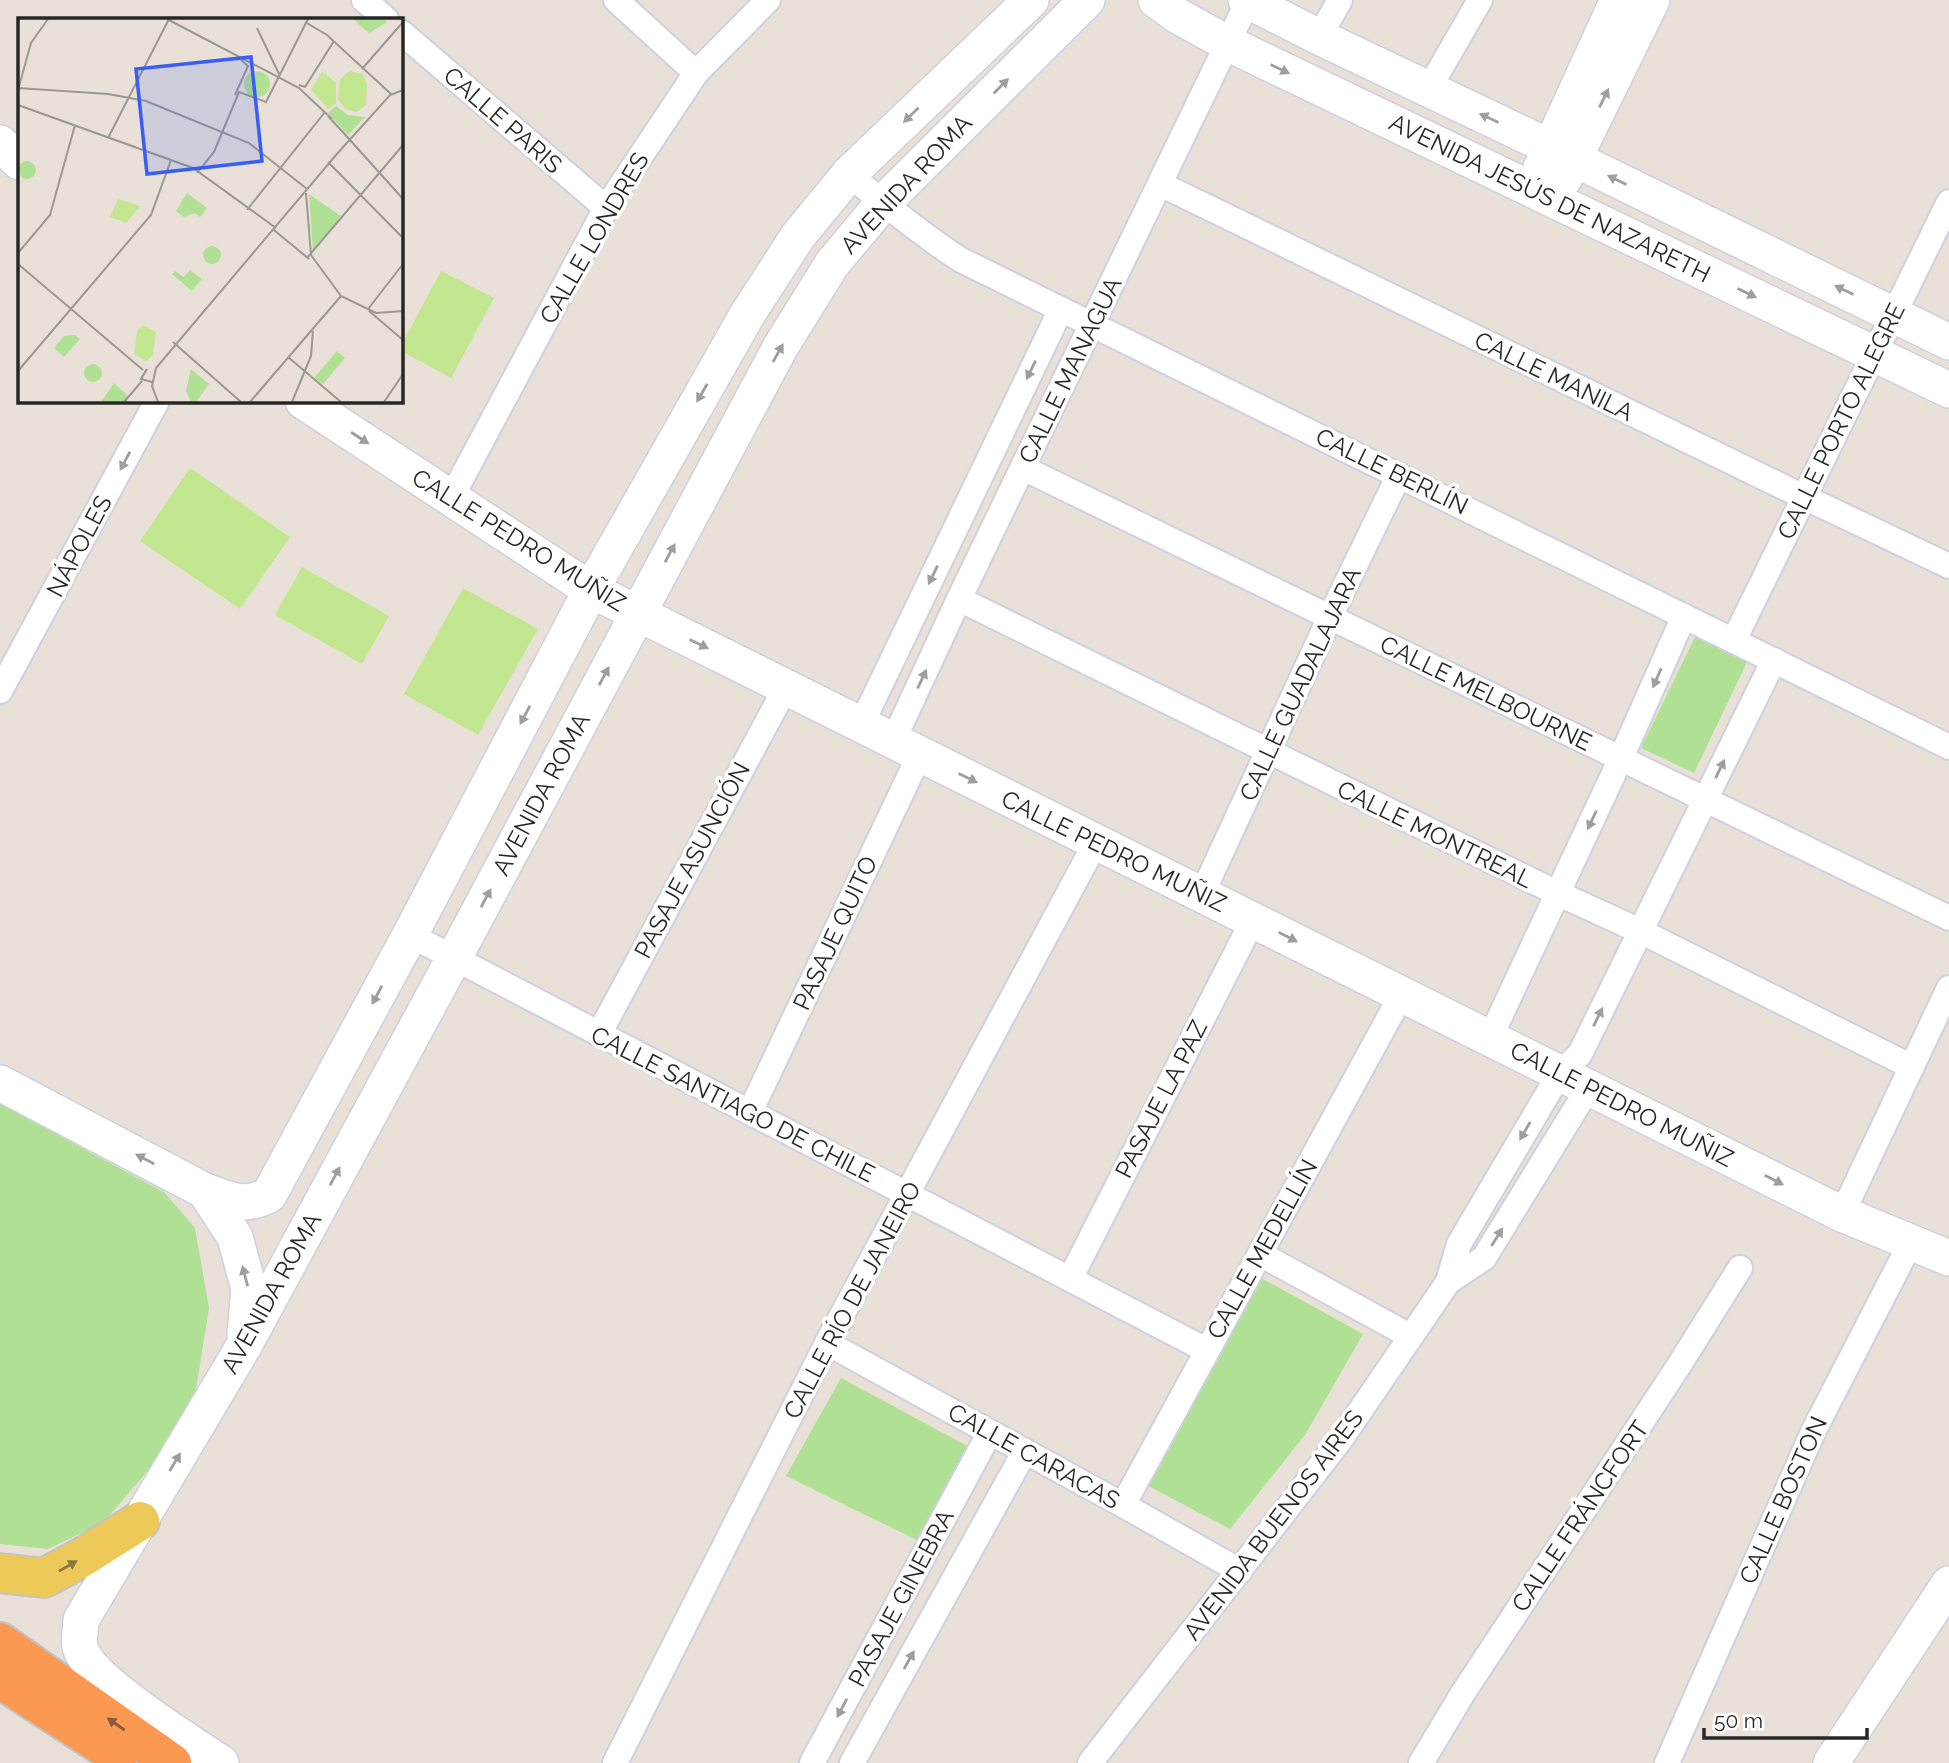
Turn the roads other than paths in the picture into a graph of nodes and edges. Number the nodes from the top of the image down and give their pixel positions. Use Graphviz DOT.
graph roads {
  1 [pos="364,0"];
  2 [pos="616,0"];
  3 [pos="768,0"];
  4 [pos="1031,0"];
  5 [pos="1087,0"];
  6 [pos="1156,0"];
  7 [pos="1247,0"];
  8 [pos="1340,0"];
  9 [pos="1480,0"];
  10 [pos="1618,0"];
  11 [pos="1652,0"];
  12 [pos="385,18"];
  13 [pos="402,33"];
  14 [pos="1319,37"];
  15 [pos="1227,43"];
  16 [pos="696,73"];
  17 [pos="1428,90"];
  18 [pos="0,143"];
  19 [pos="1562,153"];
  20 [pos="18,161"];
  21 [pos="849,174"];
  22 [pos="1160,184"];
  23 [pos="1542,195"];
  24 [pos="1949,202"];
  25 [pos="883,203"];
  26 [pos="1664,203"];
  27 [pos="606,208"];
  28 [pos="1644,243"];
  29 [pos="1061,309"];
  30 [pos="1894,315"];
  31 [pos="1092,324"];
  32 [pos="1949,342"];
  33 [pos="1875,354"];
  34 [pos="1949,390"];
  35 [pos="156,402"];
  36 [pos="305,402"];
  37 [pos="1023,468"];
  38 [pos="1399,475"];
  39 [pos="1804,497"];
  40 [pos="451,498"];
  41 [pos="1949,566"];
  42 [pos="591,590"];
  43 [pos="959,600"];
  44 [pos="638,613"];
  45 [pos="1684,615"];
  46 [pos="1330,617"];
  47 [pos="1734,640"];
  48 [pos="1774,660"];
  49 [pos="786,687"];
  50 [pos="0,691"];
  51 [pos="861,725"];
  52 [pos="907,747"];
  53 [pos="1949,747"];
  54 [pos="1268,752"];
  55 [pos="1621,758"];
  56 [pos="1705,799"];
  57 [pos="1096,842"];
  58 [pos="1557,893"];
  59 [pos="1202,894"];
  60 [pos="1949,918"];
  61 [pos="1253,920"];
  62 [pos="1640,932"];
  63 [pos="410,935"];
  64 [pos="454,958"];
  65 [pos="1949,988"];
  66 [pos="1402,994"];
  67 [pos="599,1034"];
  68 [pos="1490,1038"];
  69 [pos="1912,1067"];
  70 [pos="1574,1080"];
  71 [pos="0,1083"];
  72 [pos="750,1112"];
  73 [pos="205,1191"];
  74 [pos="908,1195"];
  75 [pos="1842,1214"];
  76 [pos="1911,1242"];
  77 [pos="1260,1254"];
  78 [pos="1949,1258"];
  79 [pos="1740,1268"];
  80 [pos="1070,1279"];
  81 [pos="1410,1336"];
  82 [pos="245,1343"];
  83 [pos="827,1343"];
  84 [pos="1206,1350"];
  85 [pos="990,1432"];
  86 [pos="1025,1451"];
  87 [pos="1123,1505"];
  88 [pos="140,1521"];
  89 [pos="1240,1571"];
  90 [pos="0,1573"];
  91 [pos="1949,1584"];
  92 [pos="0,1642"];
  93 [pos="2,1679"];
  94 [pos="128,1763"];
  95 [pos="172,1763"];
  96 [pos="221,1763"];
  97 [pos="614,1763"];
  98 [pos="812,1763"];
  99 [pos="852,1763"];
  100 [pos="1090,1763"];
  101 [pos="1421,1763"];
  102 [pos="1667,1763"];
  103 [pos="1831,1763"];
  1 -- 12 [label="street"];
  2 -- 16 [label="street"];
  3 -- 16 [label="street, CALLE LONDRES"];
  4 -- 21 [label="main road, AVENIDA ROMA, one-way"];
  25 -- 5 [label="main road, AVENIDA ROMA, one-way"];
  6 -- 15 [label="main road, AVENIDA JESÚS DE NAZARETH"];
  7 -- 14 [label="main road, AVENIDA JESÚS DE NAZARETH"];
  7 -- 15 [label="street, CALLE MANAGUA"];
  8 -- 14 [label="street"];
  9 -- 17 [label="street"];
  10 -- 19 [label="main road"];
  19 -- 11 [label="main road, one-way"];
  13 -- 27 [label="street, CALLE PARIS"];
  14 -- 17 [label="main road, AVENIDA JESÚS DE NAZARETH"];
  15 -- 22 [label="street, CALLE MANAGUA"];
  15 -- 23 [label="main road, AVENIDA JESÚS DE NAZARETH, one-way"];
  16 -- 27 [label="street, CALLE LONDRES"];
  19 -- 17 [label="main road, AVENIDA JESÚS DE NAZARETH, one-way"];
  18 -- 20 [label="main road"];
  19 -- 23 [label="main road"];
  26 -- 19 [label="main road, AVENIDA JESÚS DE NAZARETH, one-way"];
  21 -- 25 [label="street, CALLE BERLÍN"];
  21 -- 42 [label="main road, AVENIDA ROMA, one-way"];
  22 -- 31 [label="street, CALLE MANAGUA"];
  22 -- 39 [label="street, CALLE MANILA"];
  23 -- 28 [label="main road, AVENIDA JESÚS DE NAZARETH"];
  24 -- 30 [label="street, CALLE PORTO ALEGRE"];
  25 -- 29 [label="street, CALLE BERLÍN"];
  44 -- 25 [label="main road, AVENIDA ROMA, one-way"];
  26 -- 28 [label="main road"];
  30 -- 26 [label="main road, AVENIDA JESÚS DE NAZARETH, one-way"];
  27 -- 40 [label="street, CALLE LONDRES"];
  28 -- 33 [label="main road, AVENIDA JESÚS DE NAZARETH, one-way"];
  29 -- 31 [label="street, CALLE BERLÍN"];
  29 -- 51 [label="street, CALLE MANAGUA, one-way"];
  30 -- 32 [label="main road, AVENIDA JESÚS DE NAZARETH"];
  30 -- 33 [label="street, CALLE PORTO ALEGRE"];
  31 -- 37 [label="street, CALLE MANAGUA"];
  31 -- 38 [label="street, CALLE BERLÍN"];
  33 -- 34 [label="main road, AVENIDA JESÚS DE NAZARETH"];
  33 -- 39 [label="street, CALLE PORTO ALEGRE"];
  35 -- 50 [label="street, NÁPOLES, one-way"];
  36 -- 40 [label="main road, CALLE PEDRO MUÑIZ, one-way"];
  37 -- 43 [label="street, CALLE MANAGUA"];
  37 -- 46 [label="street, CALLE MELBOURNE"];
  38 -- 45 [label="street, CALLE BERLÍN"];
  38 -- 46 [label="street, CALLE GUADALAJARA"];
  39 -- 41 [label="street, CALLE MANILA"];
  39 -- 47 [label="street, CALLE PORTO ALEGRE"];
  40 -- 42 [label="main road, CALLE PEDRO MUÑIZ"];
  42 -- 44 [label="main road, CALLE PEDRO MUÑIZ"];
  42 -- 63 [label="main road, AVENIDA ROMA, one-way"];
  52 -- 43 [label="street, CALLE MANAGUA, one-way"];
  43 -- 54 [label="street, CALLE MONTREAL"];
  44 -- 49 [label="main road, CALLE PEDRO MUÑIZ, one-way"];
  64 -- 44 [label="main road, AVENIDA ROMA, one-way"];
  45 -- 47 [label="street, CALLE BERLÍN"];
  45 -- 55 [label="street, one-way"];
  46 -- 54 [label="street, CALLE GUADALAJARA"];
  46 -- 55 [label="street, CALLE MELBOURNE"];
  47 -- 48 [label="street, CALLE BERLÍN"];
  48 -- 53 [label="street, CALLE BERLÍN"];
  56 -- 48 [label="street, one-way"];
  49 -- 51 [label="main road, CALLE PEDRO MUÑIZ"];
  49 -- 67 [label="street, PASAJE ASUNCIÓN"];
  51 -- 52 [label="main road, CALLE PEDRO MUÑIZ"];
  52 -- 57 [label="main road, CALLE PEDRO MUÑIZ, one-way"];
  52 -- 72 [label="street, PASAJE QUITO"];
  54 -- 58 [label="street, CALLE MONTREAL"];
  54 -- 59 [label="street, CALLE GUADALAJARA"];
  55 -- 56 [label="street, CALLE MELBOURNE"];
  55 -- 58 [label="street, one-way"];
  56 -- 60 [label="street, CALLE MELBOURNE"];
  56 -- 62 [label="street"];
  57 -- 59 [label="main road, CALLE PEDRO MUÑIZ"];
  57 -- 74 [label="street, CALLE RÍO DE JANEIRO"];
  58 -- 62 [label="street, CALLE MONTREAL"];
  58 -- 68 [label="street"];
  59 -- 61 [label="main road, CALLE PEDRO MUÑIZ"];
  61 -- 66 [label="main road, CALLE PEDRO MUÑIZ, one-way"];
  61 -- 80 [label="street, PASAJE LA PAZ"];
  62 -- 69 [label="street, CALLE MONTREAL"];
  70 -- 62 [label="street, one-way"];
  63 -- 64 [label="street, CALLE SANTIAGO DE CHILE"];
  63 -- 73 [label="main road, AVENIDA ROMA, one-way"];
  64 -- 67 [label="street, CALLE SANTIAGO DE CHILE"];
  82 -- 64 [label="main road, AVENIDA ROMA, one-way"];
  65 -- 69 [label="street"];
  66 -- 68 [label="main road, CALLE PEDRO MUÑIZ"];
  66 -- 77 [label="street, CALLE MEDELLÍN"];
  67 -- 72 [label="street, CALLE SANTIAGO DE CHILE"];
  68 -- 70 [label="main road, CALLE PEDRO MUÑIZ"];
  69 -- 75 [label="street"];
  70 -- 75 [label="main road, CALLE PEDRO MUÑIZ, one-way"];
  70 -- 81 [label="street, AVENIDA BUENOS AIRES"];
  73 -- 71 [label="main road, one-way"];
  72 -- 74 [label="street, CALLE SANTIAGO DE CHILE"];
  82 -- 73 [label="main road, one-way"];
  74 -- 80 [label="street, CALLE SANTIAGO DE CHILE"];
  74 -- 83 [label="street, CALLE RÍO DE JANEIRO"];
  75 -- 76 [label="main road, CALLE PEDRO MUÑIZ"];
  76 -- 78 [label="main road, CALLE PEDRO MUÑIZ"];
  76 -- 102 [label="street, CALLE BOSTON"];
  77 -- 81 [label="street"];
  77 -- 84 [label="street, CALLE MEDELLÍN"];
  79 -- 101 [label="street, CALLE FRÁNCFORT"];
  80 -- 84 [label="street, CALLE SANTIAGO DE CHILE"];
  81 -- 89 [label="street, AVENIDA BUENOS AIRES"];
  88 -- 82 [label="main road, AVENIDA ROMA, one-way"];
  83 -- 85 [label="street, CALLE CARACAS"];
  83 -- 97 [label="street, CALLE RÍO DE JANEIRO"];
  84 -- 87 [label="street, CALLE MEDELLÍN"];
  85 -- 86 [label="street, CALLE CARACAS"];
  85 -- 98 [label="street, PASAJE GINEBRA, one-way"];
  86 -- 87 [label="street, CALLE CARACAS"];
  99 -- 86 [label="street, PASAJE GINEBRA, one-way"];
  87 -- 89 [label="street, CALLE CARACAS"];
  90 -- 88 [label="main road, one-way"];
  88 -- 96 [label="main road, AVENIDA ROMA"];
  89 -- 100 [label="street, AVENIDA BUENOS AIRES"];
  91 -- 103 [label="main road"];
  95 -- 92 [label="highway, one-way"];
  93 -- 94 [label="highway"];
}
